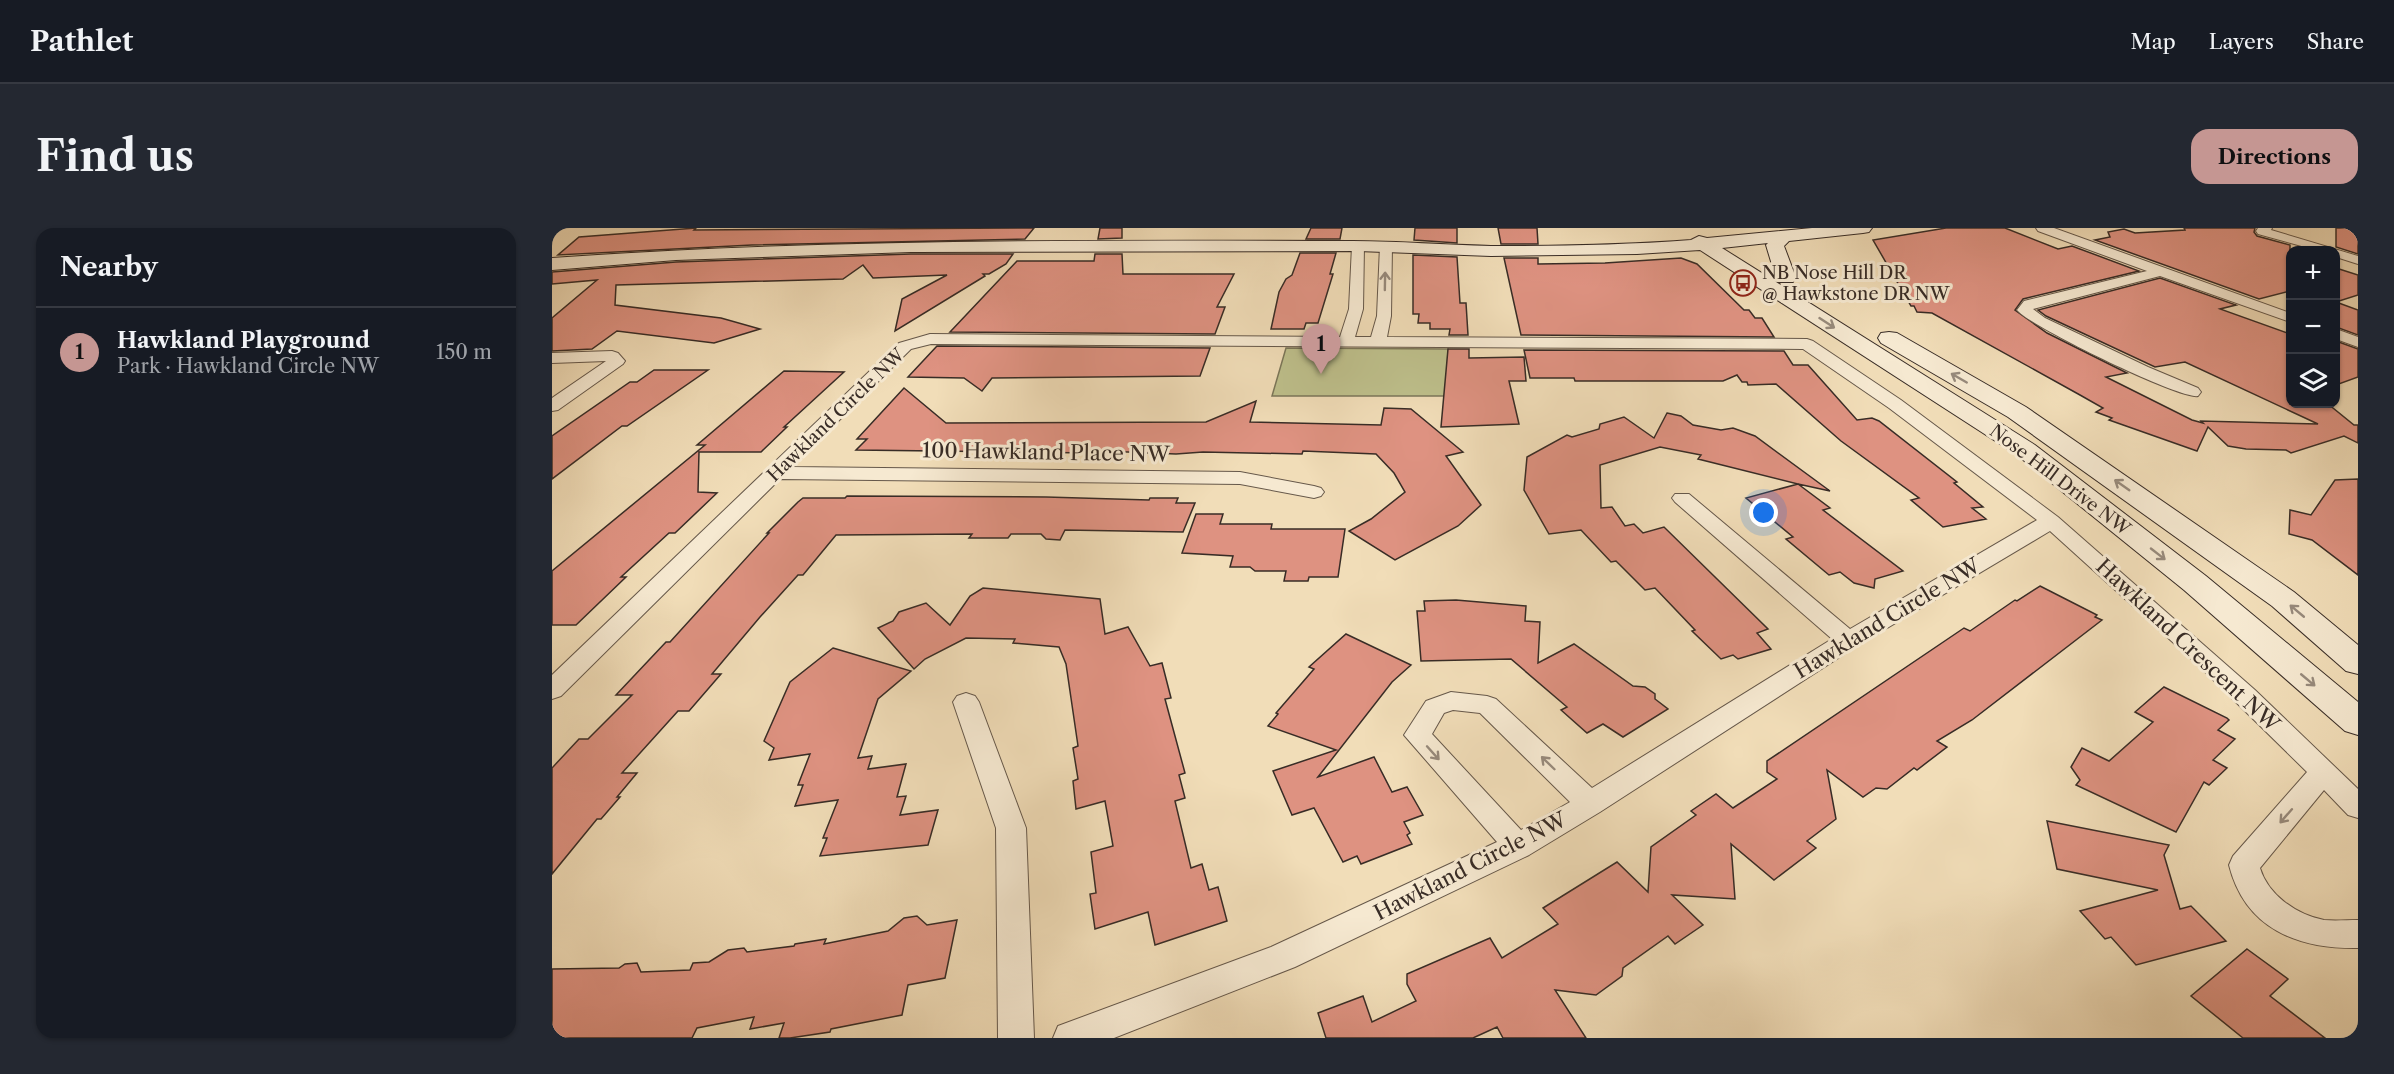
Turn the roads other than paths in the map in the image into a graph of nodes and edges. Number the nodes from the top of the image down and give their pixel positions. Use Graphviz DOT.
graph roads {
  1 [pos="1070,228"];
  2 [pos="1758,228"];
  3 [pos="1863,228"];
  4 [pos="2042,228"];
  5 [pos="2266,228"];
  6 [pos="1704,235"];
  7 [pos="1784,236"];
  8 [pos="1060,245"];
  9 [pos="1358,246"];
  10 [pos="1386,246"];
  11 [pos="2314,246"];
  12 [pos="2340,254"];
  13 [pos="2358,260"];
  14 [pos="552,264"];
  15 [pos="2162,271"];
  16 [pos="1786,278"];
  17 [pos="2286,317"];
  18 [pos="2340,335"];
  19 [pos="1346,341"];
  20 [pos="1378,341"];
  21 [pos="2358,342"];
  22 [pos="552,358"];
  23 [pos="2192,392"];
  24 [pos="552,406"];
  25 [pos="776,473"];
  26 [pos="1314,492"];
  27 [pos="1682,498"];
  28 [pos="2051,521"];
  29 [pos="1848,640"];
  30 [pos="2358,663"];
  31 [pos="552,690"];
  32 [pos="966,702"];
  33 [pos="2358,722"];
  34 [pos="2324,771"];
  35 [pos="1590,804"];
  36 [pos="2358,807"];
  37 [pos="1518,846"];
  38 [pos="2358,934"];
  39 [pos="1016,1038"];
  40 [pos="1071,1038"];
  1 -- 8 [label="street"];
  2 -- 6 [label="street"];
  3 -- 7 [label="street"];
  4 -- 15 [label="street"];
  5 -- 11 [label="street"];
  6 -- 7 [label="street"];
  6 -- 10 [label="street"];
  6 -- 10 [label="street"];
  6 -- 16 [label="street, Nose Hill Drive NW"];
  6 -- 33 [label="street, Nose Hill Drive NW, one-way"];
  7 -- 16 [label="street"];
  8 -- 9 [label="street"];
  8 -- 14 [label="street"];
  9 -- 10 [label="street"];
  9 -- 19 [label="street"];
  20 -- 10 [label="street, one-way"];
  12 -- 13 [label="street"];
  15 -- 17 [label="street"];
  15 -- 23 [label="street"];
  30 -- 16 [label="street, Nose Hill Drive NW, one-way"];
  18 -- 21 [label="street"];
  19 -- 20 [label="street, Hawkland Circle NW"];
  19 -- 25 [label="street, Hawkland Circle NW"];
  20 -- 28 [label="street, Hawkland Circle NW"];
  22 -- 24 [label="street"];
  25 -- 26 [label="street, 100 Hawkland Place NW"];
  25 -- 31 [label="street, Hawkland Circle NW"];
  27 -- 29 [label="street"];
  28 -- 29 [label="street, Hawkland Circle NW"];
  28 -- 34 [label="street, Hawkland Crescent NW"];
  29 -- 35 [label="street, Hawkland Circle NW"];
  32 -- 39 [label="street"];
  34 -- 36 [label="street, Hawkland Crescent NW"];
  34 -- 38 [label="street, one-way"];
  35 -- 37 [label="street, Hawkland Circle NW"];
  35 -- 37 [label="street, one-way"];
  37 -- 40 [label="street, Hawkland Circle NW"];
}
